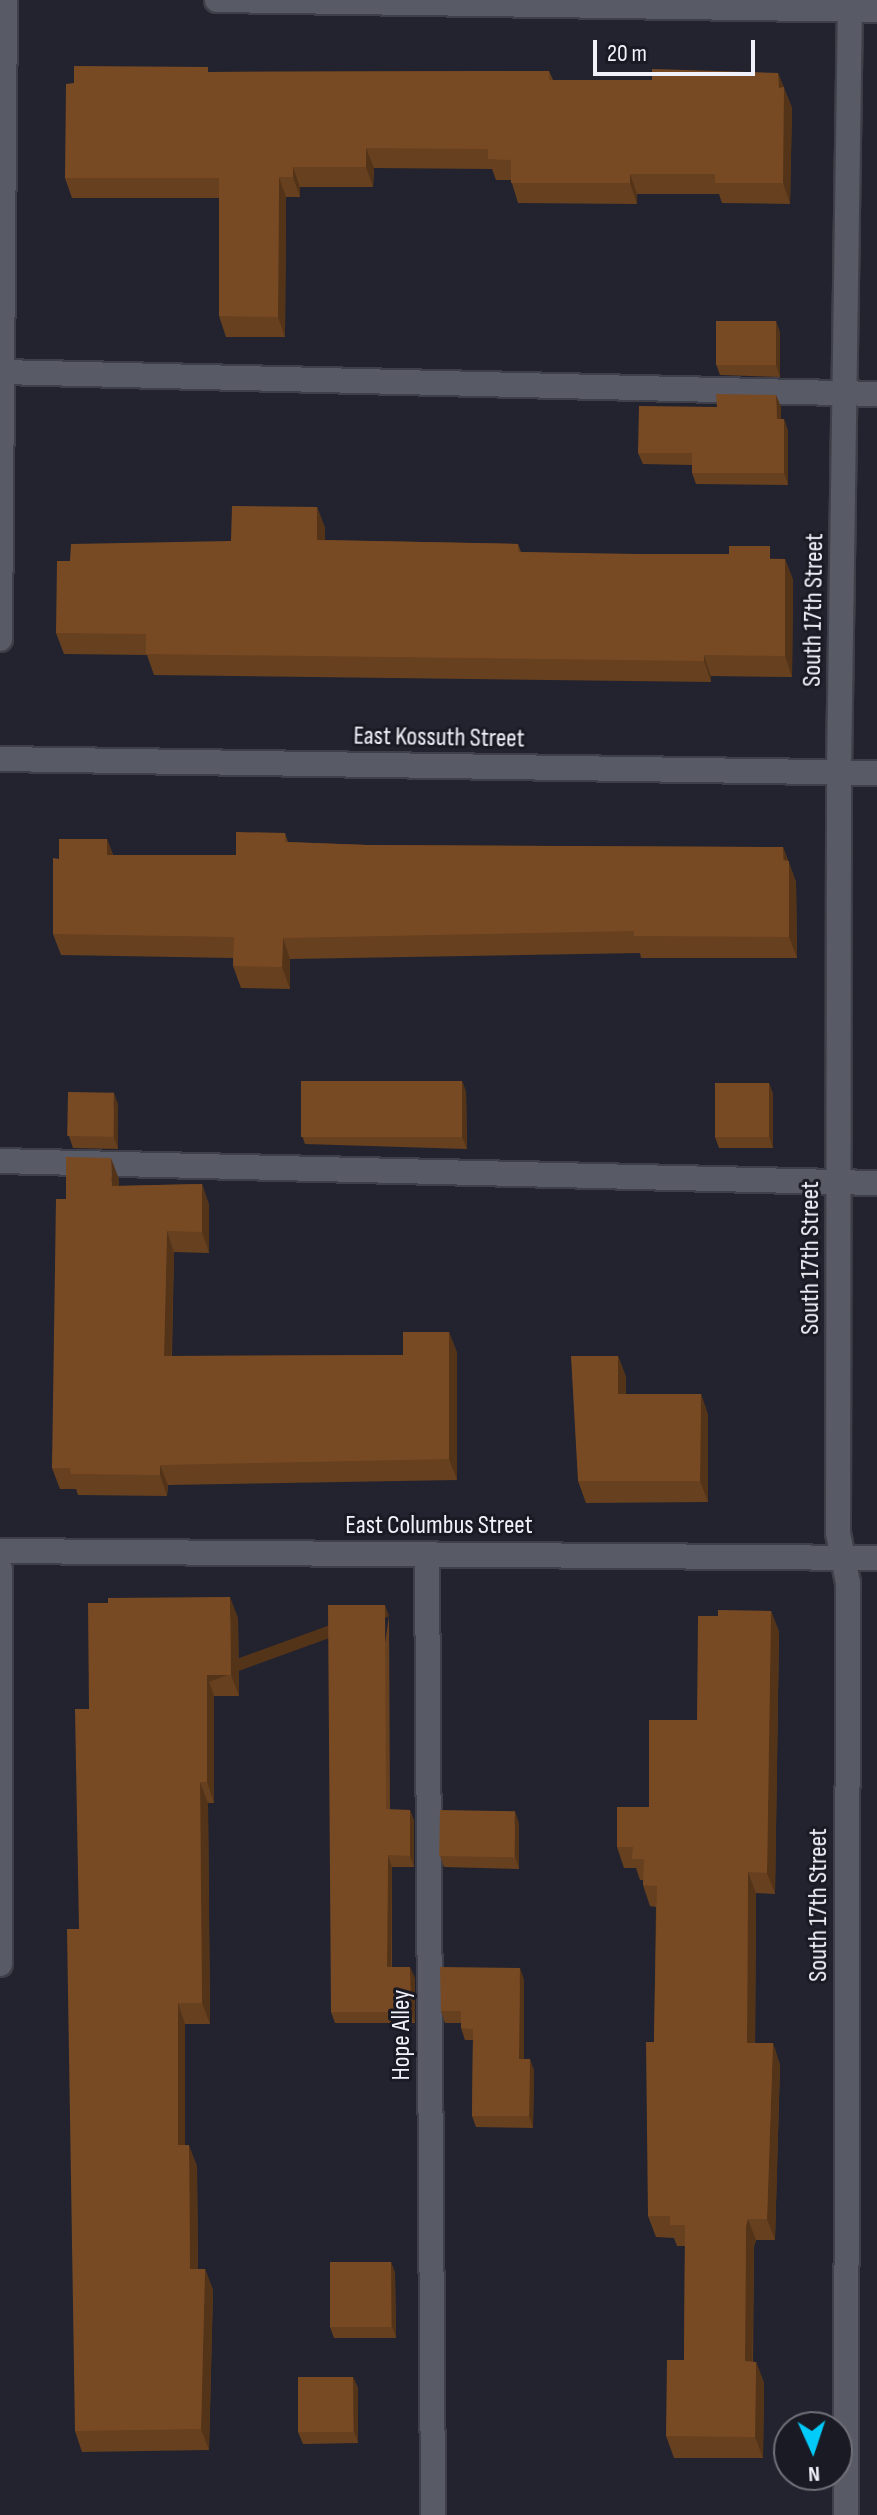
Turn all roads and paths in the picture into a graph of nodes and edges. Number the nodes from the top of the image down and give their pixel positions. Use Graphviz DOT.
graph roads {
  1 [pos="5,0"];
  2 [pos="217,0"];
  3 [pos="850,5"];
  4 [pos="877,10"];
  5 [pos="2,372"];
  6 [pos="847,394"];
  7 [pos="877,394"];
  8 [pos="0,639"];
  9 [pos="0,759"];
  10 [pos="839,772"];
  11 [pos="877,773"];
  12 [pos="0,1161"];
  13 [pos="839,1183"];
  14 [pos="877,1183"];
  15 [pos="0,1551"];
  16 [pos="427,1554"];
  17 [pos="847,1557"];
  18 [pos="877,1558"];
  19 [pos="0,1569"];
  20 [pos="0,1964"];
  21 [pos="433,2515"];
  22 [pos="846,2515"];
  1 -- 5 [label="street"];
  2 -- 3 [label="street"];
  3 -- 4 [label="street"];
  3 -- 6 [label="street, South 17th Street"];
  5 -- 6 [label="street"];
  5 -- 8 [label="street"];
  6 -- 7 [label="street"];
  6 -- 10 [label="street, South 17th Street"];
  9 -- 10 [label="street, East Kossuth Street"];
  10 -- 11 [label="street, East Kossuth Street"];
  10 -- 13 [label="street, South 17th Street"];
  12 -- 13 [label="street"];
  13 -- 14 [label="street"];
  13 -- 17 [label="street, South 17th Street"];
  15 -- 16 [label="street, East Columbus Street"];
  16 -- 17 [label="street, East Columbus Street"];
  16 -- 21 [label="street, Hope Alley"];
  17 -- 18 [label="street, East Columbus Street"];
  17 -- 22 [label="street, South 17th Street"];
  19 -- 20 [label="street"];
}
